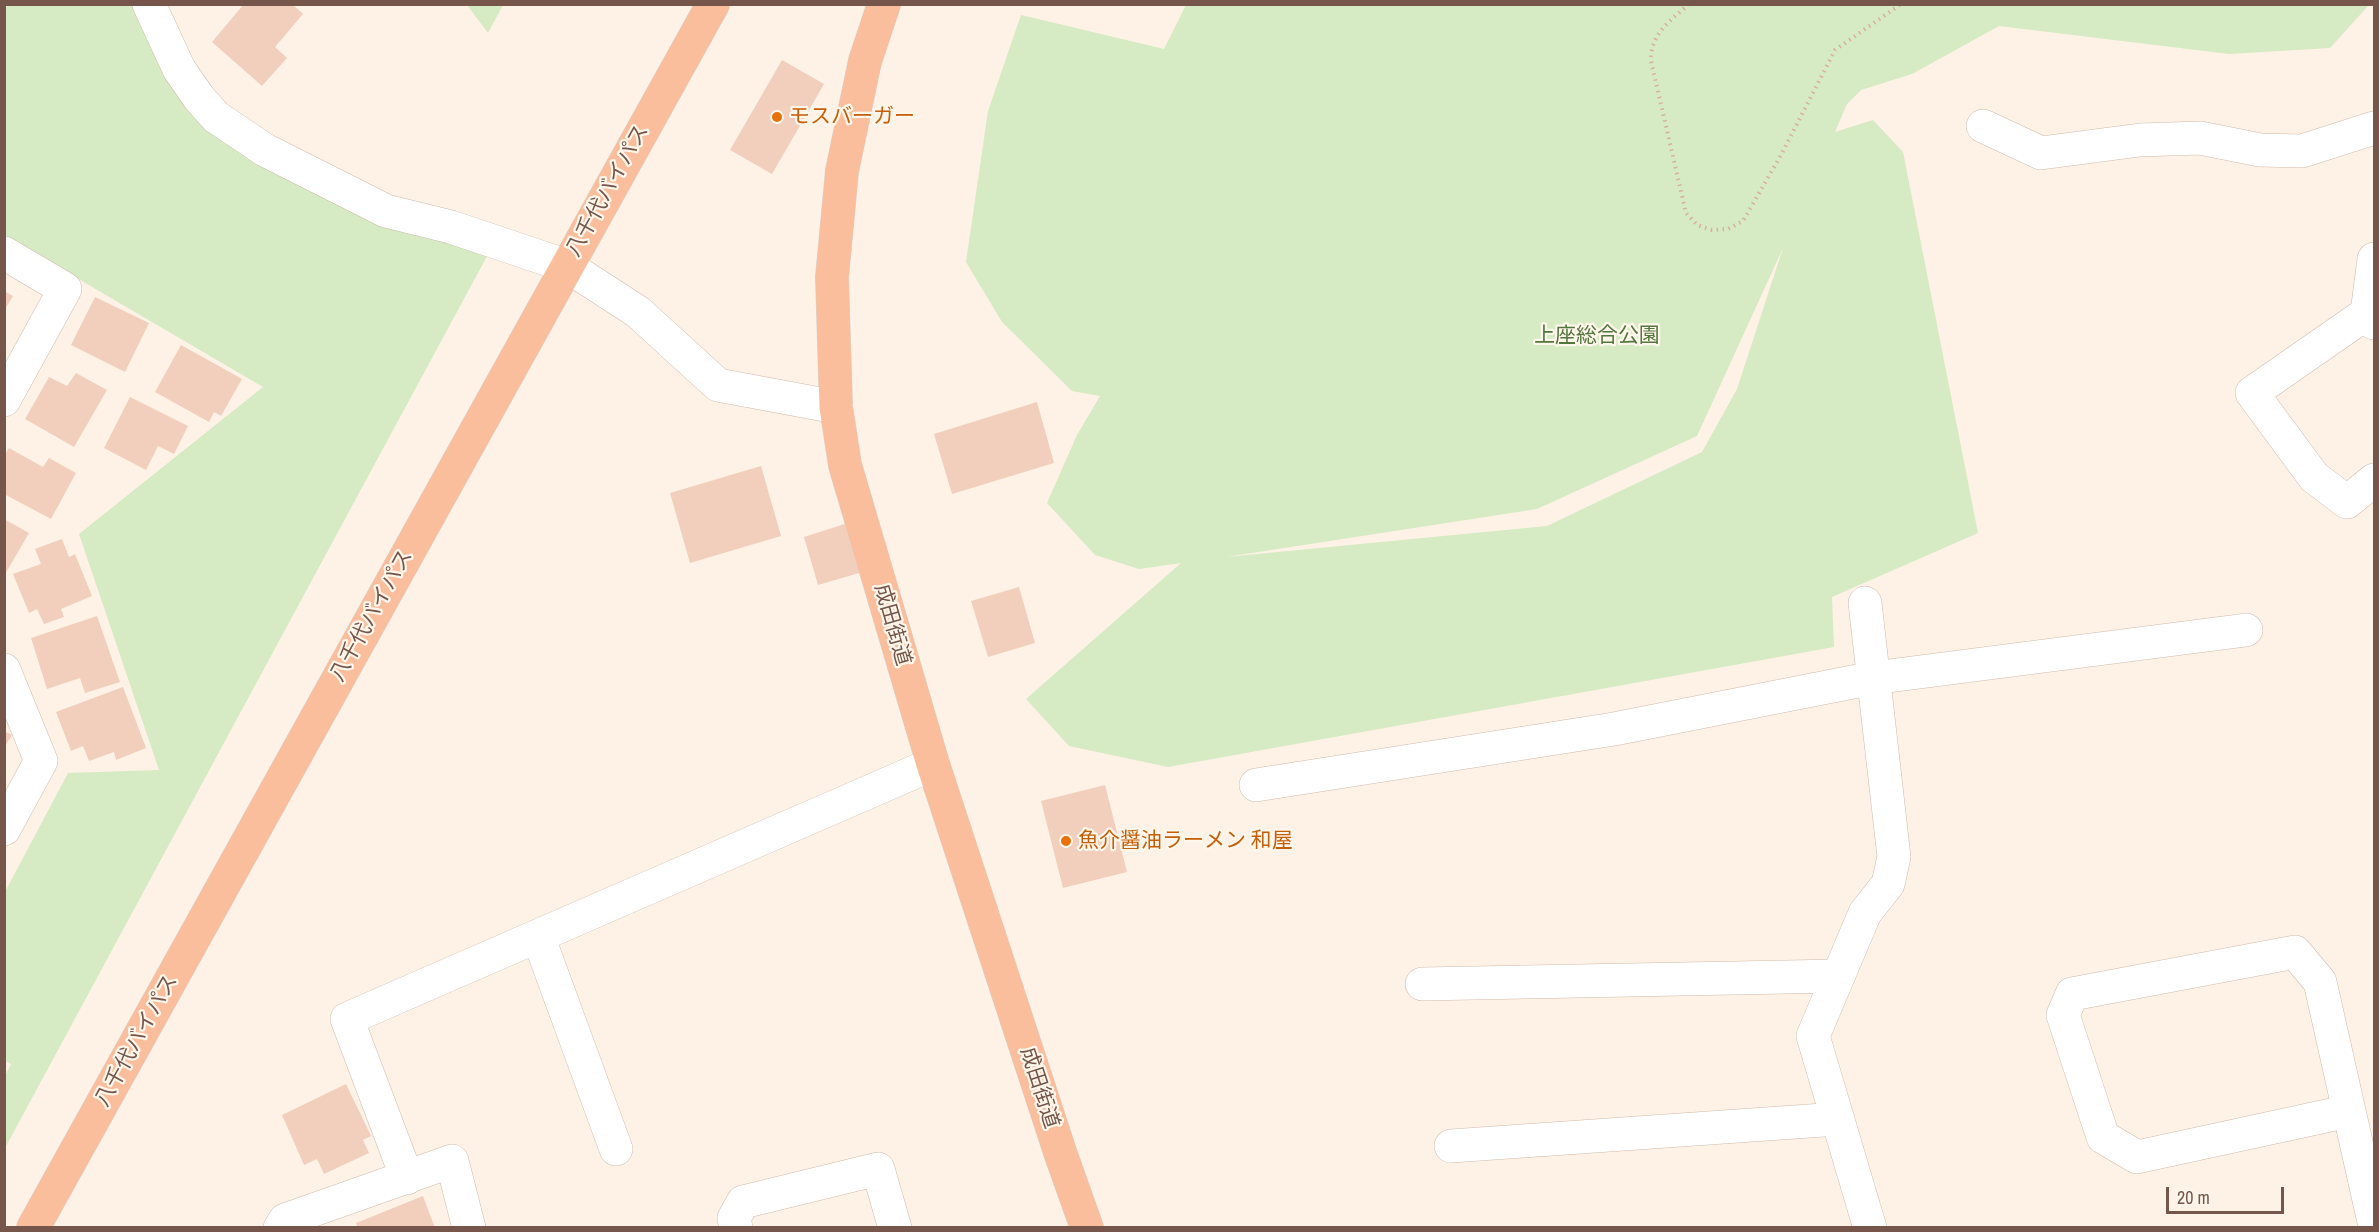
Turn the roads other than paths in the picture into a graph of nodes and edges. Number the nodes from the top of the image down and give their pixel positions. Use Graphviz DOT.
graph roads {
  1 [pos="149,4"];
  2 [pos="713,4"];
  3 [pos="884,4"];
  4 [pos="1983,126"];
  5 [pos="2374,128"];
  6 [pos="4,253"];
  7 [pos="2374,259"];
  8 [pos="567,266"];
  9 [pos="2371,318"];
  10 [pos="4,400"];
  11 [pos="836,407"];
  12 [pos="2374,480"];
  13 [pos="1864,603"];
  14 [pos="2246,630"];
  15 [pos="4,670"];
  16 [pos="1874,678"];
  17 [pos="933,764"];
  18 [pos="1256,785"];
  19 [pos="4,829"];
  20 [pos="538,936"];
  21 [pos="1838,976"];
  22 [pos="1422,984"];
  23 [pos="2349,1112"];
  24 [pos="1838,1119"];
  25 [pos="1451,1146"];
  26 [pos="616,1149"];
  27 [pos="406,1178"];
  28 [pos="2374,1222"];
  29 [pos="33,1227"];
  30 [pos="280,1227"];
  31 [pos="469,1227"];
  32 [pos="736,1227"];
  33 [pos="895,1227"];
  34 [pos="1087,1227"];
  35 [pos="1870,1227"];
  1 -- 8 [label="street"];
  2 -- 8 [label="highway, 八千代バイパス"];
  3 -- 11 [label="highway, 成田街道"];
  4 -- 5 [label="street"];
  6 -- 10 [label="street"];
  7 -- 9 [label="street"];
  8 -- 11 [label="street"];
  8 -- 29 [label="highway, 八千代バイパス"];
  9 -- 12 [label="street"];
  11 -- 17 [label="highway, 成田街道"];
  13 -- 16 [label="street"];
  14 -- 16 [label="street"];
  15 -- 19 [label="street"];
  16 -- 18 [label="street"];
  16 -- 21 [label="street"];
  17 -- 20 [label="street"];
  17 -- 34 [label="highway, 成田街道"];
  20 -- 26 [label="street"];
  20 -- 27 [label="street"];
  21 -- 22 [label="street"];
  21 -- 24 [label="street"];
  23 -- 23 [label="street"];
  23 -- 28 [label="street"];
  24 -- 25 [label="street"];
  24 -- 35 [label="street"];
  27 -- 30 [label="street"];
  27 -- 31 [label="street"];
  32 -- 33 [label="street"];
}
